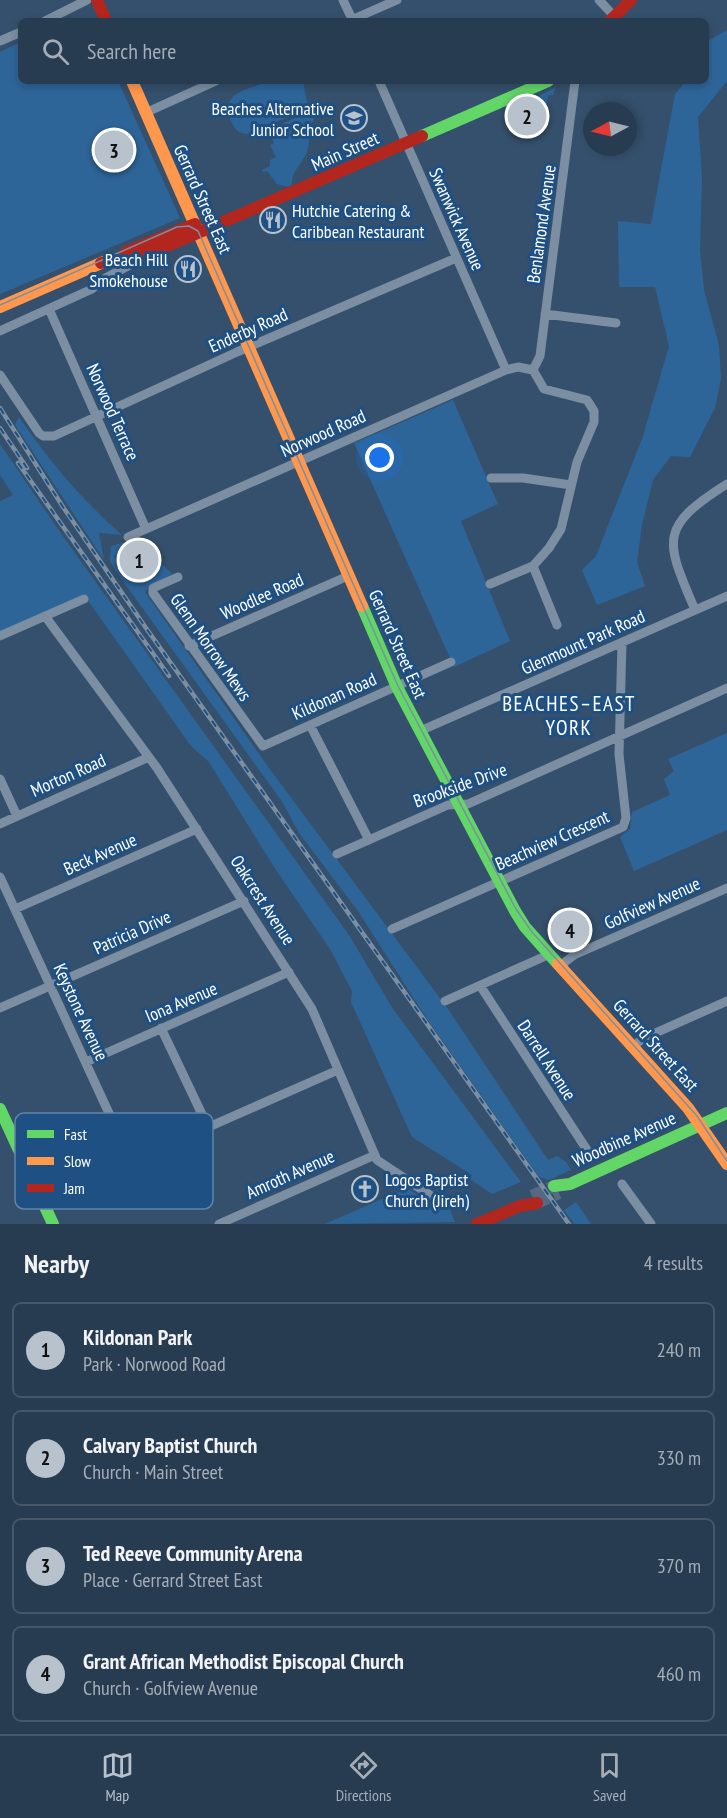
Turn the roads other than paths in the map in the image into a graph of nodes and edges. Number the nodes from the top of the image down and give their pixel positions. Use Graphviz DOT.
graph roads {
  1 [pos="87,0"];
  2 [pos="97,0"];
  3 [pos="344,0"];
  4 [pos="397,0"];
  5 [pos="599,0"];
  6 [pos="631,0"];
  7 [pos="51,18"];
  8 [pos="105,18"];
  9 [pos="350,18"];
  10 [pos="358,18"];
  11 [pos="612,18"];
  12 [pos="18,33"];
  13 [pos="0,41"];
  14 [pos="133,84"];
  15 [pos="209,84"];
  16 [pos="380,84"];
  17 [pos="541,84"];
  18 [pos="575,84"];
  19 [pos="145,113"];
  20 [pos="406,144"];
  21 [pos="197,229"];
  22 [pos="156,251"];
  23 [pos="456,258"];
  24 [pos="101,263"];
  25 [pos="0,307"];
  26 [pos="49,309"];
  27 [pos="545,314"];
  28 [pos="616,323"];
  29 [pos="0,332"];
  30 [pos="248,347"];
  31 [pos="506,370"];
  32 [pos="533,370"];
  33 [pos="0,375"];
  34 [pos="96,417"];
  35 [pos="298,462"];
  36 [pos="491,478"];
  37 [pos="727,484"];
  38 [pos="571,485"];
  39 [pos="146,529"];
  40 [pos="128,537"];
  41 [pos="532,566"];
  42 [pos="178,576"];
  43 [pos="348,576"];
  44 [pos="490,584"];
  45 [pos="727,596"];
  46 [pos="84,599"];
  47 [pos="695,610"];
  48 [pos="45,616"];
  49 [pos="557,625"];
  50 [pos="0,636"];
  51 [pos="622,644"];
  52 [pos="189,646"];
  53 [pos="451,662"];
  54 [pos="397,687"];
  55 [pos="727,688"];
  56 [pos="310,725"];
  57 [pos="420,731"];
  58 [pos="620,736"];
  59 [pos="263,746"];
  60 [pos="149,757"];
  61 [pos="0,779"];
  62 [pos="458,804"];
  63 [pos="17,816"];
  64 [pos="0,824"];
  65 [pos="197,829"];
  66 [pos="369,840"];
  67 [pos="337,854"];
  68 [pos="0,877"];
  69 [pos="499,882"];
  70 [pos="727,888"];
  71 [pos="244,901"];
  72 [pos="15,909"];
  73 [pos="392,929"];
  74 [pos="550,954"];
  75 [pos="560,966"];
  76 [pos="289,972"];
  77 [pos="51,986"];
  78 [pos="482,987"];
  79 [pos="445,1001"];
  80 [pos="727,1001"];
  81 [pos="0,1008"];
  82 [pos="161,1028"];
  83 [pos="633,1047"];
  84 [pos="86,1062"];
  85 [pos="338,1070"];
  86 [pos="0,1109"];
  87 [pos="109,1113"];
  88 [pos="201,1113"];
  89 [pos="727,1113"];
  90 [pos="213,1125"];
  91 [pos="701,1125"];
  92 [pos="15,1141"];
  93 [pos="587,1150"];
  94 [pos="375,1155"];
  95 [pos="727,1164"];
  96 [pos="622,1184"];
  97 [pos="556,1190"];
  98 [pos="534,1200"];
  99 [pos="439,1201"];
  100 [pos="47,1209"];
  101 [pos="52,1223"];
  102 [pos="219,1224"];
  103 [pos="477,1224"];
  104 [pos="651,1224"];
  1 -- 7 [label="street"];
  2 -- 8 [label="main road"];
  3 -- 9 [label="street"];
  4 -- 10 [label="street"];
  5 -- 11 [label="street"];
  6 -- 11 [label="main road"];
  12 -- 13 [label="street"];
  14 -- 19 [label="main road, Gerrard Street East"];
  15 -- 19 [label="street"];
  16 -- 20 [label="street, Swanwick Avenue"];
  17 -- 20 [label="main road, Main Street"];
  18 -- 27 [label="street, Benlamond Avenue"];
  19 -- 21 [label="main road, Gerrard Street East"];
  20 -- 21 [label="main road, Main Street"];
  20 -- 23 [label="street, Swanwick Avenue"];
  21 -- 22 [label="main road, Main Street"];
  21 -- 24 [label="main road, Main Street"];
  21 -- 30 [label="main road, Gerrard Street East"];
  22 -- 24 [label="main road, Main Street"];
  22 -- 26 [label="street, Main Street"];
  23 -- 30 [label="street, Enderby Road"];
  23 -- 31 [label="street, Swanwick Avenue"];
  24 -- 25 [label="main road, Main Street"];
  26 -- 29 [label="street, Main Street"];
  26 -- 34 [label="street, Norwood Terrace"];
  27 -- 28 [label="street"];
  27 -- 32 [label="street, Benlamond Avenue"];
  30 -- 34 [label="street, Enderby Road"];
  30 -- 35 [label="main road, Gerrard Street East"];
  31 -- 32 [label="street, Norwood Road"];
  31 -- 35 [label="street, Norwood Road"];
  32 -- 38 [label="street"];
  33 -- 34 [label="street, Enderby Road"];
  34 -- 39 [label="street, Norwood Terrace"];
  35 -- 39 [label="street, Norwood Road"];
  35 -- 43 [label="main road, Gerrard Street East"];
  36 -- 38 [label="street"];
  37 -- 47 [label="street"];
  38 -- 41 [label="street"];
  39 -- 40 [label="street, Norwood Road"];
  41 -- 44 [label="street"];
  41 -- 49 [label="street"];
  42 -- 52 [label="street, Glenn Morrow Mews"];
  43 -- 52 [label="street, Woodlee Road"];
  43 -- 54 [label="main road, Gerrard Street East"];
  45 -- 47 [label="street, Glenmount Park Road"];
  46 -- 48 [label="street"];
  47 -- 51 [label="street, Glenmount Park Road"];
  48 -- 50 [label="street"];
  48 -- 60 [label="street, Oakcrest Avenue"];
  51 -- 57 [label="street, Glenmount Park Road"];
  51 -- 58 [label="street, Beachview Crescent"];
  52 -- 59 [label="street, Glenn Morrow Mews"];
  53 -- 54 [label="street, Kildonan Road"];
  54 -- 56 [label="street, Kildonan Road"];
  54 -- 57 [label="main road, Gerrard Street East"];
  55 -- 58 [label="street, Brookside Drive"];
  56 -- 59 [label="street, Kildonan Road"];
  56 -- 66 [label="street"];
  57 -- 62 [label="main road, Gerrard Street East"];
  58 -- 62 [label="street, Brookside Drive"];
  58 -- 69 [label="street, Beachview Crescent"];
  60 -- 63 [label="street, Morton Road"];
  60 -- 65 [label="street, Oakcrest Avenue"];
  61 -- 63 [label="street"];
  62 -- 66 [label="street, Brookside Drive"];
  62 -- 69 [label="main road, Gerrard Street East"];
  63 -- 64 [label="street, Morton Road"];
  65 -- 71 [label="street, Oakcrest Avenue"];
  65 -- 72 [label="street, Beck Avenue"];
  66 -- 67 [label="street, Brookside Drive"];
  68 -- 72 [label="street, Keystone Avenue"];
  69 -- 73 [label="street, Beachview Crescent"];
  69 -- 74 [label="main road, Gerrard Street East"];
  70 -- 75 [label="street, Golfview Avenue"];
  71 -- 76 [label="street, Oakcrest Avenue"];
  71 -- 77 [label="street, Patricia Drive"];
  72 -- 77 [label="street, Keystone Avenue"];
  74 -- 75 [label="main road, Gerrard Street East"];
  74 -- 78 [label="street"];
  75 -- 83 [label="main road, Gerrard Street East"];
  76 -- 82 [label="street, Iona Avenue"];
  76 -- 85 [label="street, Oakcrest Avenue"];
  77 -- 81 [label="street, Patricia Drive"];
  77 -- 84 [label="street, Keystone Avenue"];
  78 -- 79 [label="street"];
  78 -- 93 [label="street, Darrell Avenue"];
  80 -- 83 [label="street"];
  82 -- 84 [label="street, Iona Avenue"];
  82 -- 88 [label="street"];
  83 -- 91 [label="main road, Gerrard Street East"];
  84 -- 87 [label="street, Keystone Avenue"];
  85 -- 90 [label="street"];
  85 -- 94 [label="street, Oakcrest Avenue"];
  86 -- 92 [label="main road"];
  89 -- 91 [label="main road, Woodbine Avenue"];
  91 -- 95 [label="main road, Gerrard Street East"];
  91 -- 97 [label="main road, Woodbine Avenue"];
  94 -- 99 [label="street, Oakcrest Avenue"];
  94 -- 102 [label="street, Amroth Avenue"];
  96 -- 104 [label="street"];
  98 -- 103 [label="main road"];
  100 -- 101 [label="main road"];
}
